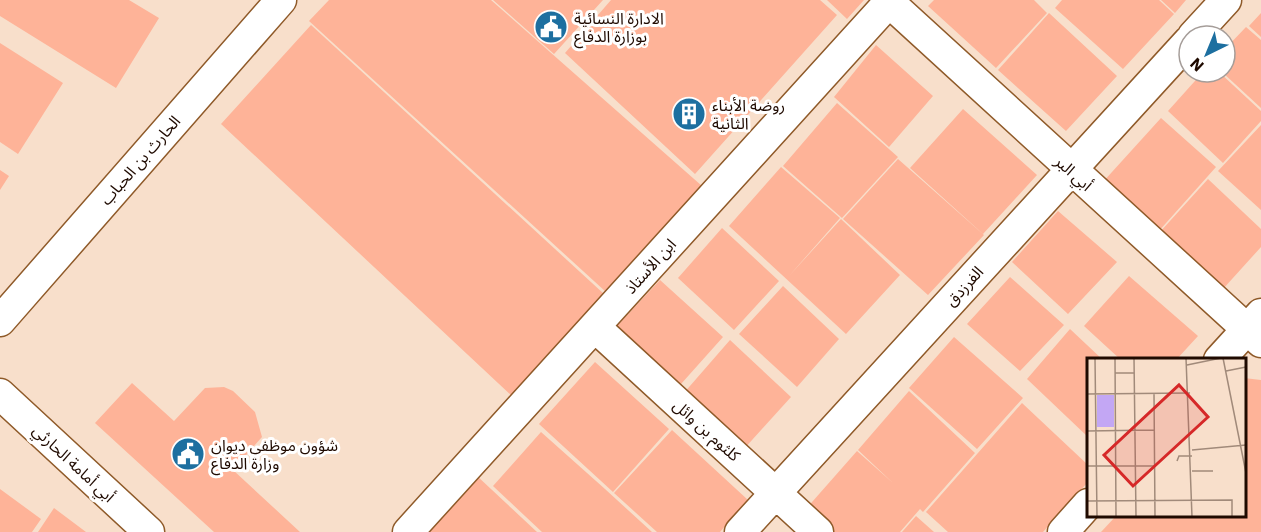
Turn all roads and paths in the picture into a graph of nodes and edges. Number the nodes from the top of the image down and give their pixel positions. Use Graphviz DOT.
graph roads {
  1 [pos="281,0"];
  2 [pos="1226,0"];
  3 [pos="890,1"];
  4 [pos="1204,24"];
  5 [pos="1177,54"];
  6 [pos="1071,170"];
  7 [pos="0,321"];
  8 [pos="595,327"];
  9 [pos="1256,328"];
  10 [pos="1221,358"];
  11 [pos="0,394"];
  12 [pos="775,492"];
  13 [pos="1087,506"];
  14 [pos="149,532"];
  15 [pos="408,532"];
  16 [pos="740,532"];
  17 [pos="818,532"];
  18 [pos="1063,532"];
  1 -- 7 [label="street, الحارث بن الحباب"];
  2 -- 4 [label="street"];
  3 -- 6 [label="street, أبي البر"];
  3 -- 8 [label="street, ابن الأستاذ"];
  5 -- 6 [label="street, الفرزدق"];
  6 -- 9 [label="street, أبي البر"];
  6 -- 12 [label="street, الفرزدق"];
  8 -- 12 [label="street, كلثوم بن وائل"];
  8 -- 15 [label="street, ابن الأستاذ"];
  9 -- 10 [label="street"];
  11 -- 14 [label="street, أبي أمامة الحارثي"];
  12 -- 16 [label="street, الفرزدق"];
  12 -- 17 [label="street, كلثوم بن وائل"];
  13 -- 18 [label="street"];
}
